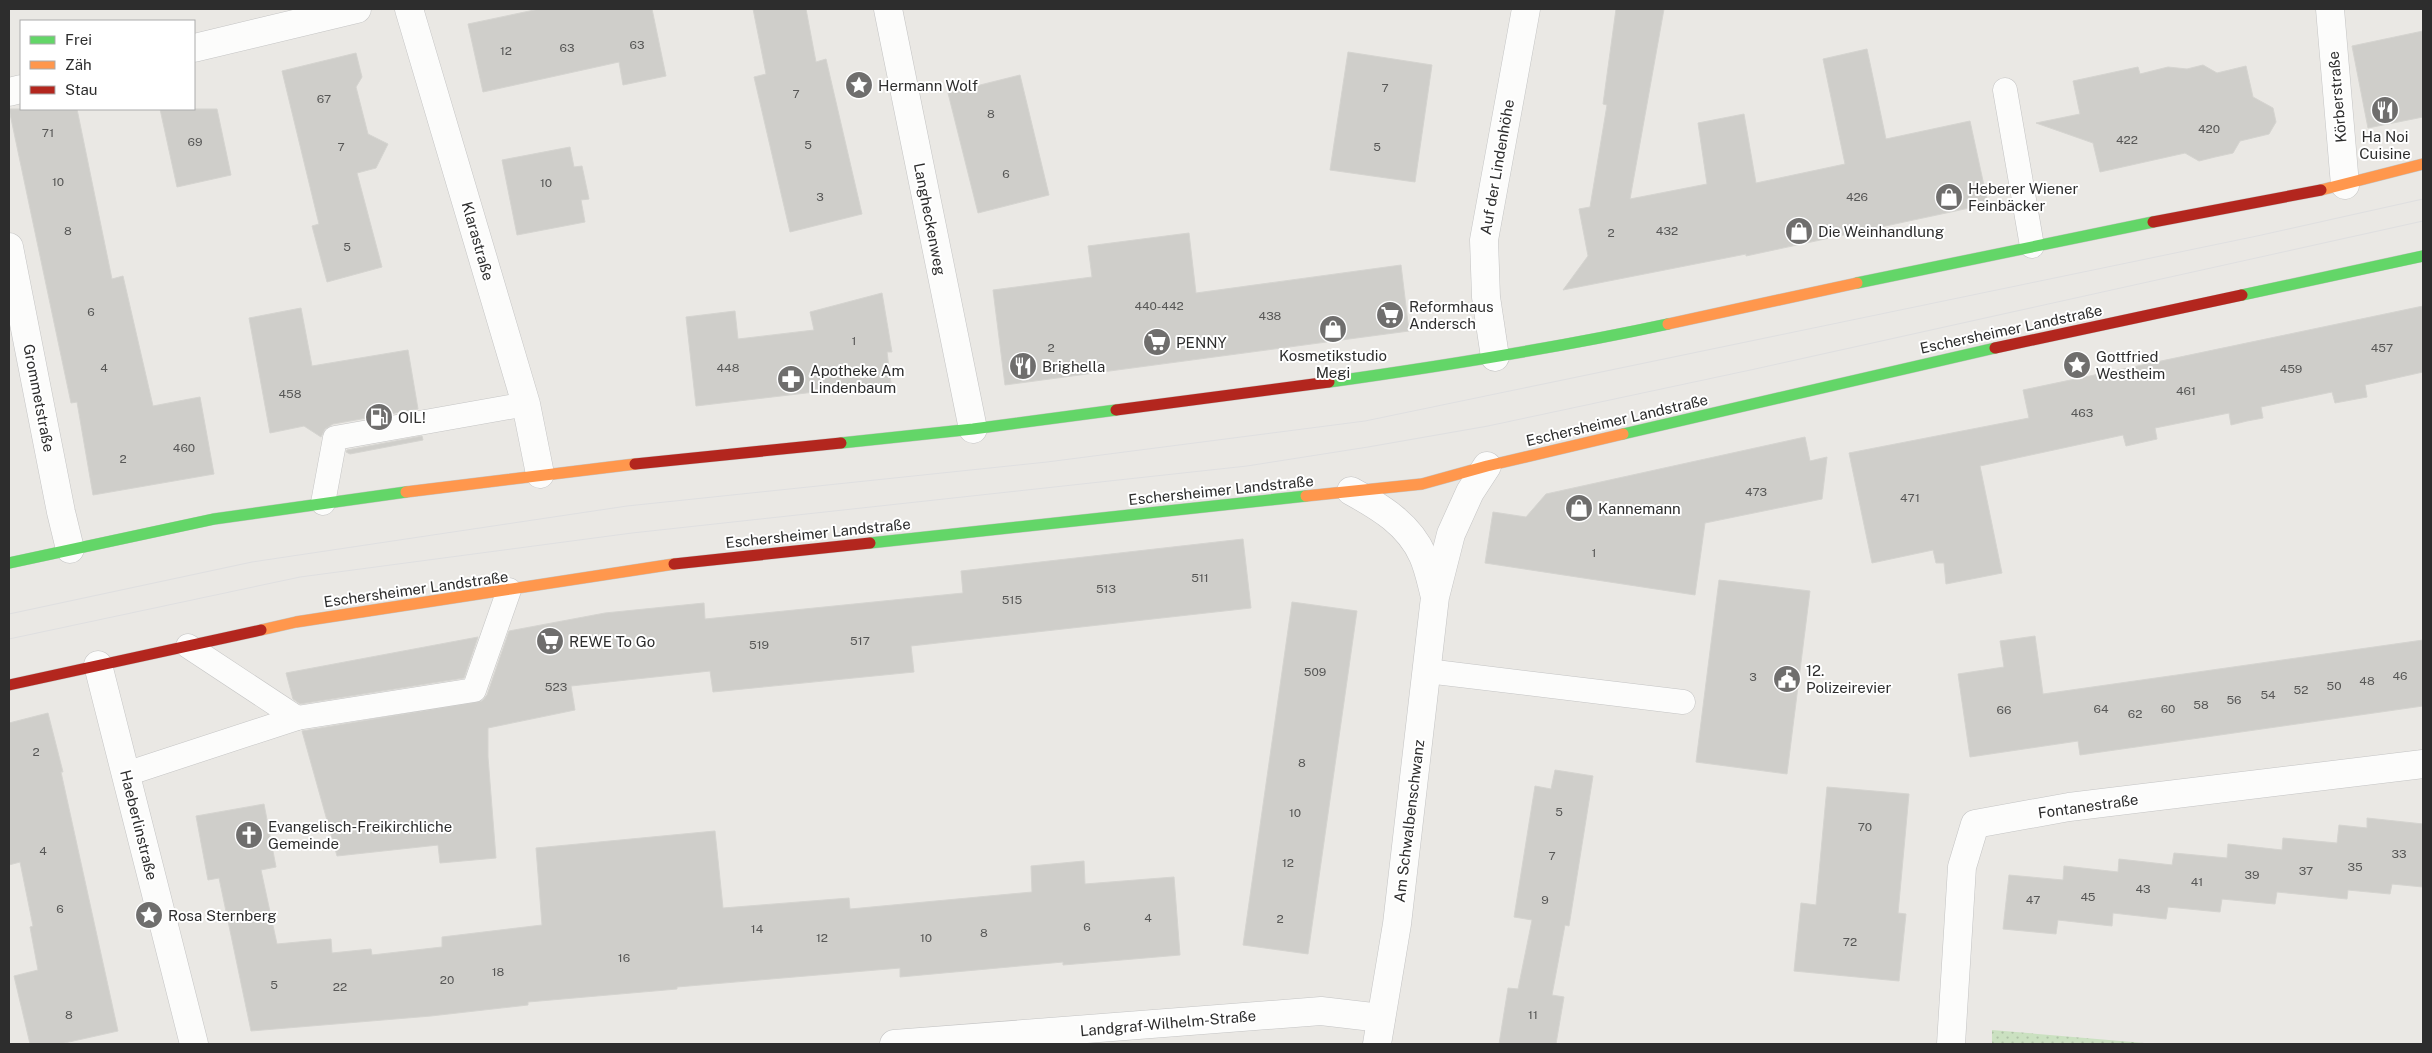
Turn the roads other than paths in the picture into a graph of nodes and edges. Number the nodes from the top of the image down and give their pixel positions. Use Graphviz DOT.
graph roads {
  1 [pos="357,9"];
  2 [pos="410,9"];
  3 [pos="888,9"];
  4 [pos="1526,9"];
  5 [pos="2330,9"];
  6 [pos="195,48"];
  7 [pos="2005,90"];
  8 [pos="2423,164"];
  9 [pos="2345,185"];
  10 [pos="2032,246"];
  11 [pos="9,247"];
  12 [pos="2423,256"];
  13 [pos="1495,357"];
  14 [pos="526,404"];
  15 [pos="973,428"];
  16 [pos="1487,466"];
  17 [pos="540,474"];
  18 [pos="1351,491"];
  19 [pos="323,504"];
  20 [pos="70,549"];
  21 [pos="9,563"];
  22 [pos="509,590"];
  23 [pos="1436,597"];
  24 [pos="188,646"];
  25 [pos="98,665"];
  26 [pos="1427,671"];
  27 [pos="9,685"];
  28 [pos="1683,702"];
  29 [pos="297,718"];
  30 [pos="2423,764"];
  31 [pos="126,774"];
  32 [pos="1381,1018"];
  33 [pos="194,1044"];
  34 [pos="894,1044"];
  35 [pos="1377,1044"];
  36 [pos="1951,1044"];
  1 -- 6 [label="street"];
  2 -- 14 [label="street, Klarastraße"];
  3 -- 15 [label="street, Langheckenweg"];
  4 -- 13 [label="street, Auf der Lindenhöhe"];
  5 -- 9 [label="street, Körberstraße"];
  7 -- 10 [label="lane"];
  8 -- 9 [label="main road"];
  9 -- 10 [label="main road"];
  10 -- 13 [label="main road"];
  11 -- 20 [label="street, Grommetstraße"];
  12 -- 16 [label="main road, Eschersheimer Landstraße"];
  13 -- 15 [label="main road"];
  14 -- 17 [label="street, Klarastraße"];
  14 -- 19 [label="lane"];
  15 -- 17 [label="main road"];
  16 -- 18 [label="main road, Eschersheimer Landstraße"];
  16 -- 23 [label="street, Am Schwalbenschwanz"];
  17 -- 19 [label="main road"];
  18 -- 22 [label="main road, Eschersheimer Landstraße"];
  18 -- 23 [label="street, Am Schwalbenschwanz"];
  19 -- 20 [label="main road"];
  20 -- 21 [label="main road"];
  22 -- 24 [label="main road, Eschersheimer Landstraße"];
  22 -- 29 [label="lane"];
  23 -- 26 [label="street, Am Schwalbenschwanz"];
  24 -- 25 [label="main road, Eschersheimer Landstraße"];
  24 -- 29 [label="lane"];
  25 -- 27 [label="main road, Eschersheimer Landstraße"];
  25 -- 31 [label="street, Haeberlinstraße"];
  26 -- 28 [label="lane"];
  26 -- 32 [label="street, Am Schwalbenschwanz"];
  29 -- 31 [label="lane"];
  30 -- 36 [label="street, Fontanestraße"];
  31 -- 33 [label="street, Haeberlinstraße"];
  32 -- 34 [label="street, Landgraf-Wilhelm-Straße"];
  32 -- 35 [label="street, Am Schwalbenschwanz"];
}
